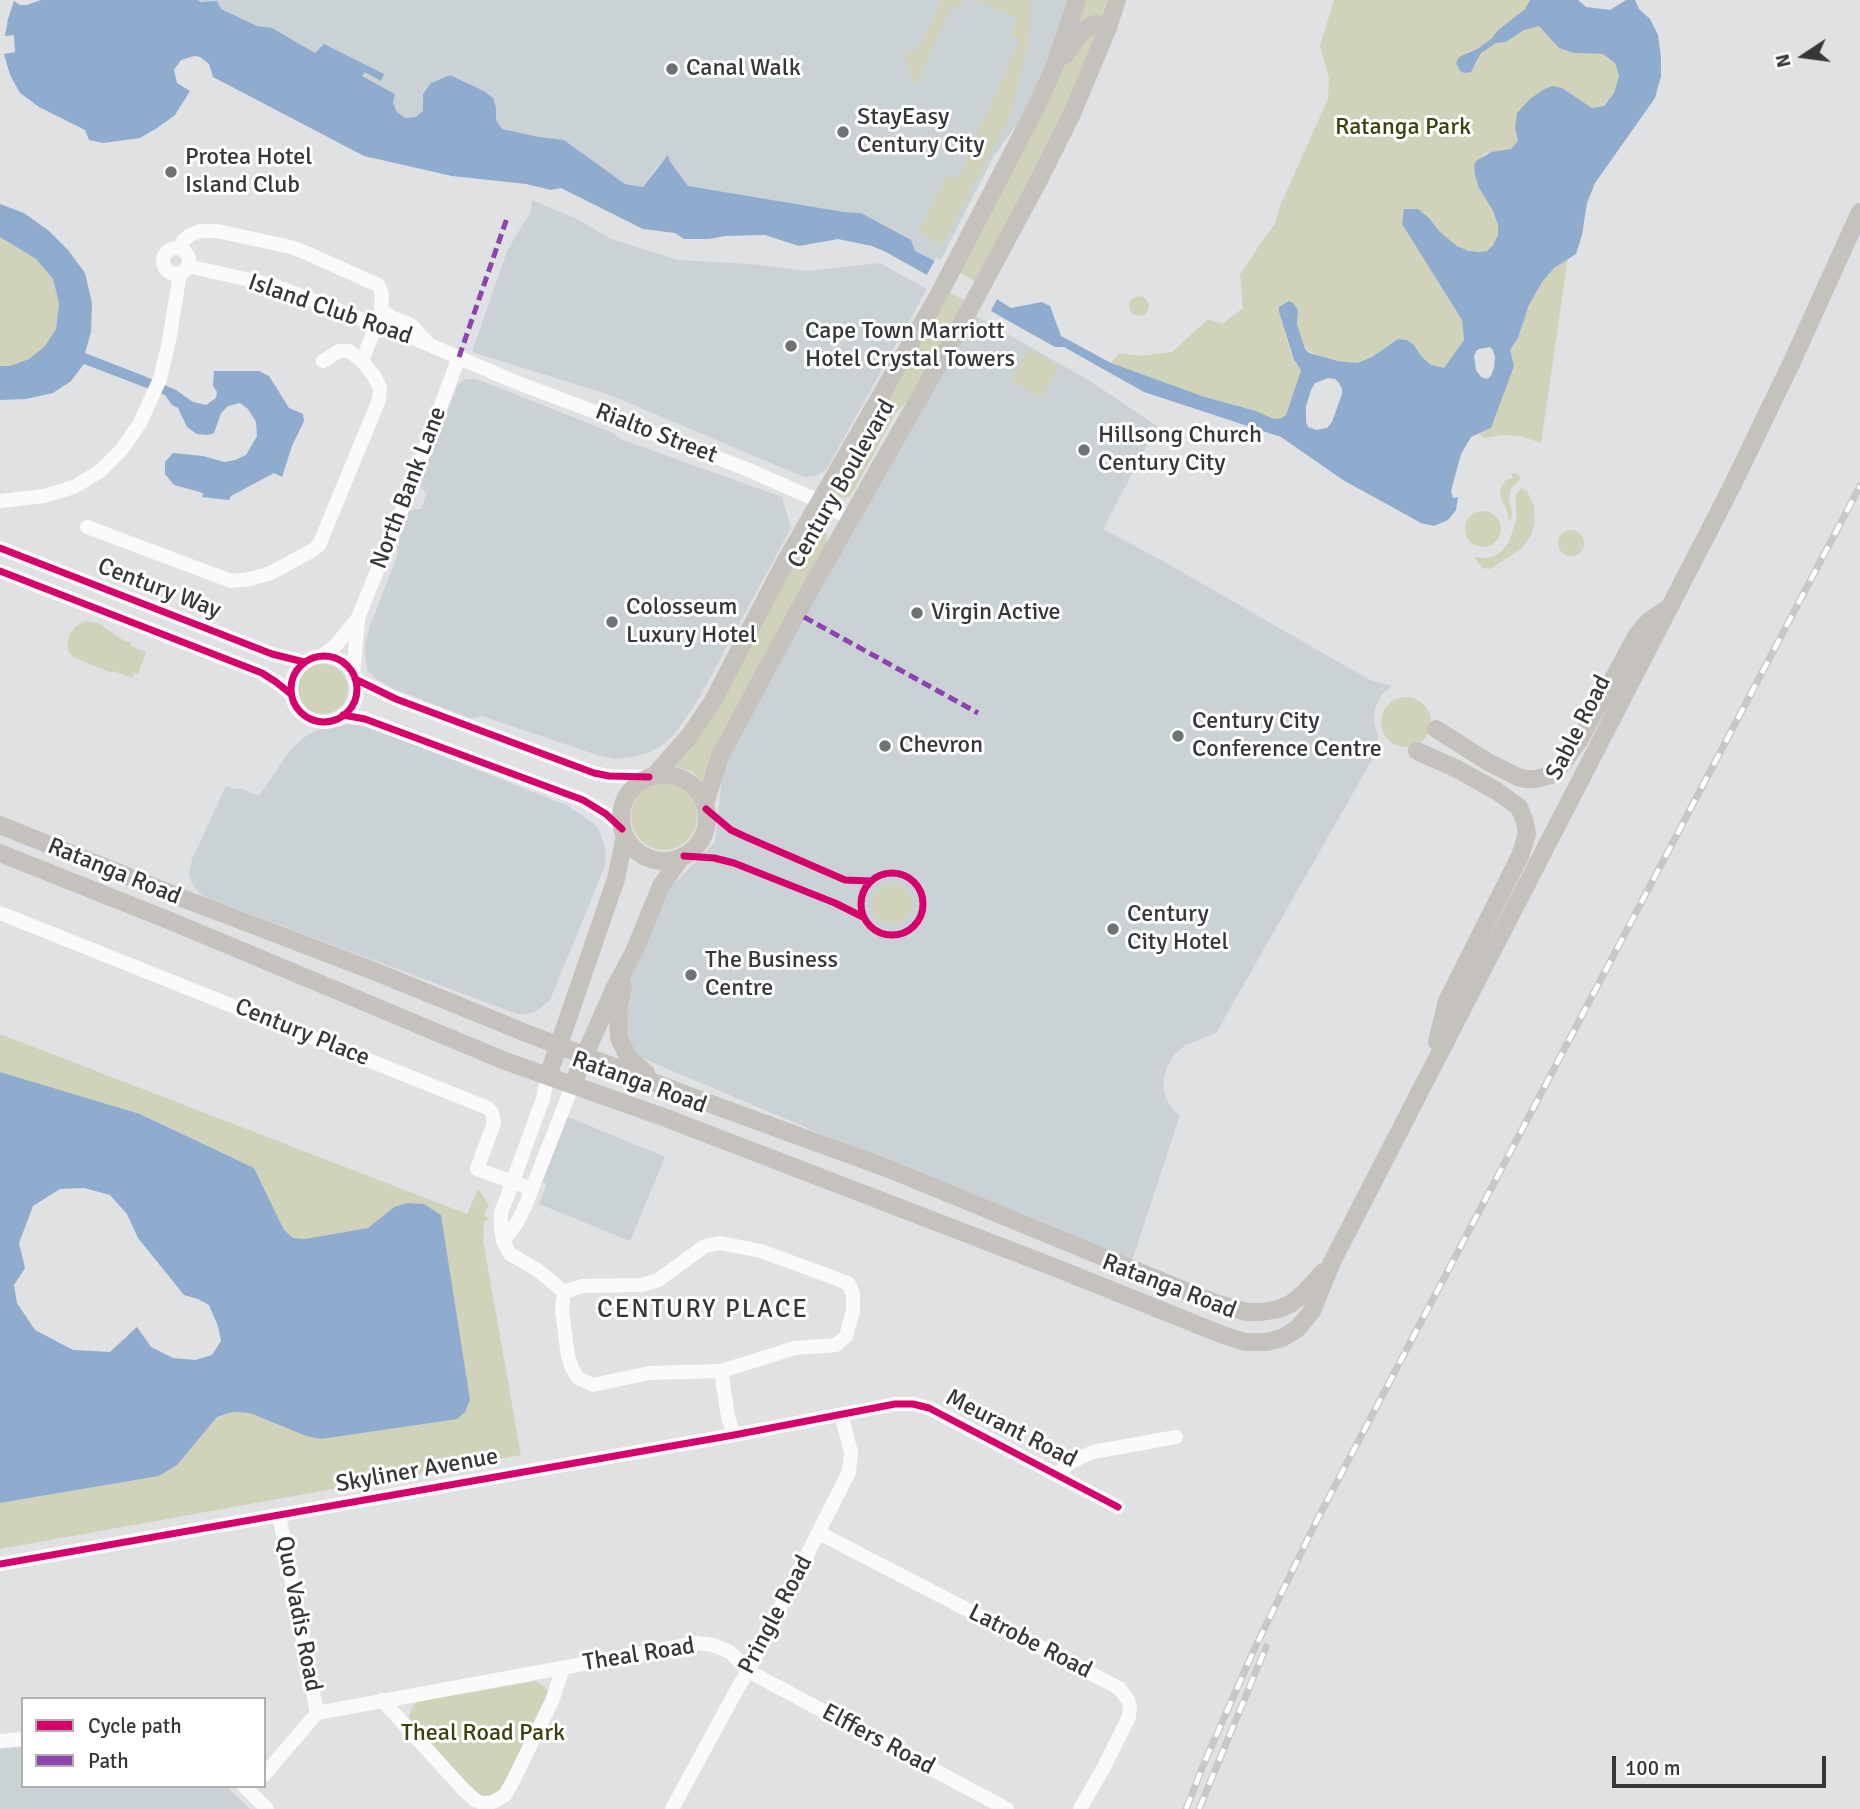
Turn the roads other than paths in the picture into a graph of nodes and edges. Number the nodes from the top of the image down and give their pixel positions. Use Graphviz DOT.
graph roads {
  1 [pos="1076,0"];
  2 [pos="1116,0"];
  3 [pos="1109,26"];
  4 [pos="1038,104"];
  5 [pos="1860,212"];
  6 [pos="180,248"];
  7 [pos="184,270"];
  8 [pos="381,309"];
  9 [pos="376,326"];
  10 [pos="431,346"];
  11 [pos="458,357"];
  12 [pos="323,361"];
  13 [pos="362,361"];
  14 [pos="0,501"];
  15 [pos="819,501"];
  16 [pos="850,519"];
  17 [pos="87,527"];
  18 [pos="0,548"];
  19 [pos="0,571"];
  20 [pos="1670,607"];
  21 [pos="358,618"];
  22 [pos="322,656"];
  23 [pos="304,662"];
  24 [pos="354,677"];
  25 [pos="291,694"];
  26 [pos="343,715"];
  27 [pos="1436,729"];
  28 [pos="1417,751"];
  29 [pos="652,776"];
  30 [pos="705,804"];
  31 [pos="0,825"];
  32 [pos="623,832"];
  33 [pos="0,853"];
  34 [pos="680,859"];
  35 [pos="0,913"];
  36 [pos="632,956"];
  37 [pos="558,1045"];
  38 [pos="584,1055"];
  39 [pos="1431,1069"];
  40 [pos="548,1076"];
  41 [pos="573,1084"];
  42 [pos="689,1096"];
  43 [pos="513,1182"];
  44 [pos="532,1189"];
  45 [pos="503,1241"];
  46 [pos="1332,1262"];
  47 [pos="564,1292"];
  48 [pos="1262,1312"];
  49 [pos="1266,1342"];
  50 [pos="721,1371"];
  51 [pos="841,1414"];
  52 [pos="734,1435"];
  53 [pos="1176,1437"];
  54 [pos="1057,1474"];
  55 [pos="1118,1507"];
  56 [pos="279,1515"];
  57 [pos="819,1533"];
  58 [pos="0,1564"];
  59 [pos="563,1668"];
  60 [pos="748,1671"];
  61 [pos="382,1700"];
  62 [pos="317,1713"];
  63 [pos="21,1740"];
  64 [pos="0,1741"];
  65 [pos="266,1773"];
  66 [pos="250,1788"];
  67 [pos="267,1809"];
  68 [pos="672,1809"];
  69 [pos="1007,1809"];
  70 [pos="1080,1809"];
  1 -- 4 [label="main road, Century Boulevard"];
  2 -- 3 [label="main road, Century Boulevard"];
  3 -- 4 [label="main road"];
  3 -- 16 [label="main road, Century Boulevard"];
  4 -- 15 [label="main road, Century Boulevard"];
  5 -- 20 [label="main road, Sable Road"];
  6 -- 7 [label="street"];
  6 -- 7 [label="street"];
  6 -- 8 [label="street, Island Club Road"];
  7 -- 9 [label="street, Island Club Road"];
  7 -- 14 [label="street"];
  8 -- 9 [label="street"];
  8 -- 10 [label="street, Island Club Road"];
  9 -- 10 [label="street, Island Club Road"];
  9 -- 13 [label="street"];
  10 -- 11 [label="street, Island Club Road"];
  11 -- 15 [label="street, Rialto Street"];
  11 -- 21 [label="street, North Bank Lane"];
  12 -- 13 [label="street"];
  13 -- 17 [label="street"];
  15 -- 16 [label="street, Rialto Street"];
  15 -- 29 [label="main road, Century Boulevard"];
  16 -- 30 [label="main road, Century Boulevard"];
  18 -- 23 [label="street, Century Way"];
  19 -- 25 [label="street, Century Way"];
  20 -- 27 [label="main road"];
  20 -- 39 [label="main road, Sable Road"];
  21 -- 22 [label="street, North Bank Lane"];
  21 -- 24 [label="street, North Bank Lane"];
  22 -- 23 [label="street"];
  22 -- 24 [label="street"];
  23 -- 25 [label="street"];
  24 -- 26 [label="street"];
  24 -- 29 [label="street"];
  25 -- 26 [label="street"];
  26 -- 32 [label="street"];
  28 -- 39 [label="main road"];
  29 -- 30 [label="main road"];
  29 -- 32 [label="main road, Century Boulevard"];
  30 -- 34 [label="main road, Century Boulevard"];
  31 -- 37 [label="main road, Ratanga Road"];
  32 -- 34 [label="main road"];
  32 -- 37 [label="main road, Century Boulevard"];
  33 -- 40 [label="main road, Ratanga Road"];
  34 -- 36 [label="main road, Century Boulevard"];
  35 -- 43 [label="street, Century Place"];
  36 -- 38 [label="main road, Century Boulevard"];
  36 -- 42 [label="main road"];
  37 -- 38 [label="main road, Ratanga Road"];
  37 -- 40 [label="main road, Century Boulevard"];
  38 -- 41 [label="main road, Century Boulevard"];
  38 -- 42 [label="main road, Ratanga Road"];
  39 -- 46 [label="main road, Sable Road"];
  40 -- 41 [label="main road, Ratanga Road"];
  40 -- 43 [label="street"];
  41 -- 44 [label="street"];
  41 -- 49 [label="main road, Ratanga Road"];
  42 -- 48 [label="main road, Ratanga Road"];
  43 -- 44 [label="street, Century Place"];
  43 -- 45 [label="street"];
  44 -- 45 [label="street"];
  45 -- 47 [label="street"];
  46 -- 48 [label="main road, Sable Road"];
  46 -- 49 [label="main road, Sable Road"];
  47 -- 50 [label="street"];
  47 -- 50 [label="street"];
  50 -- 52 [label="street"];
  51 -- 52 [label="street, Skyliner Avenue"];
  51 -- 54 [label="street, Meurant Road"];
  51 -- 57 [label="street, Pringle Road"];
  52 -- 56 [label="street, Skyliner Avenue"];
  53 -- 54 [label="street, Meurant Road"];
  54 -- 55 [label="street, Meurant Road"];
  56 -- 58 [label="street, Skyliner Avenue"];
  56 -- 62 [label="street, Quo Vadis Road"];
  57 -- 60 [label="street, Pringle Road"];
  57 -- 70 [label="street, Latrobe Road"];
  59 -- 60 [label="street, Theal Road"];
  59 -- 61 [label="street, Theal Road"];
  59 -- 61 [label="street, Theal Road"];
  60 -- 68 [label="street, Pringle Road"];
  60 -- 69 [label="street, Elffers Road"];
  61 -- 62 [label="street, Theal Road"];
  62 -- 65 [label="street"];
  63 -- 64 [label="street"];
  66 -- 67 [label="street"];
}
